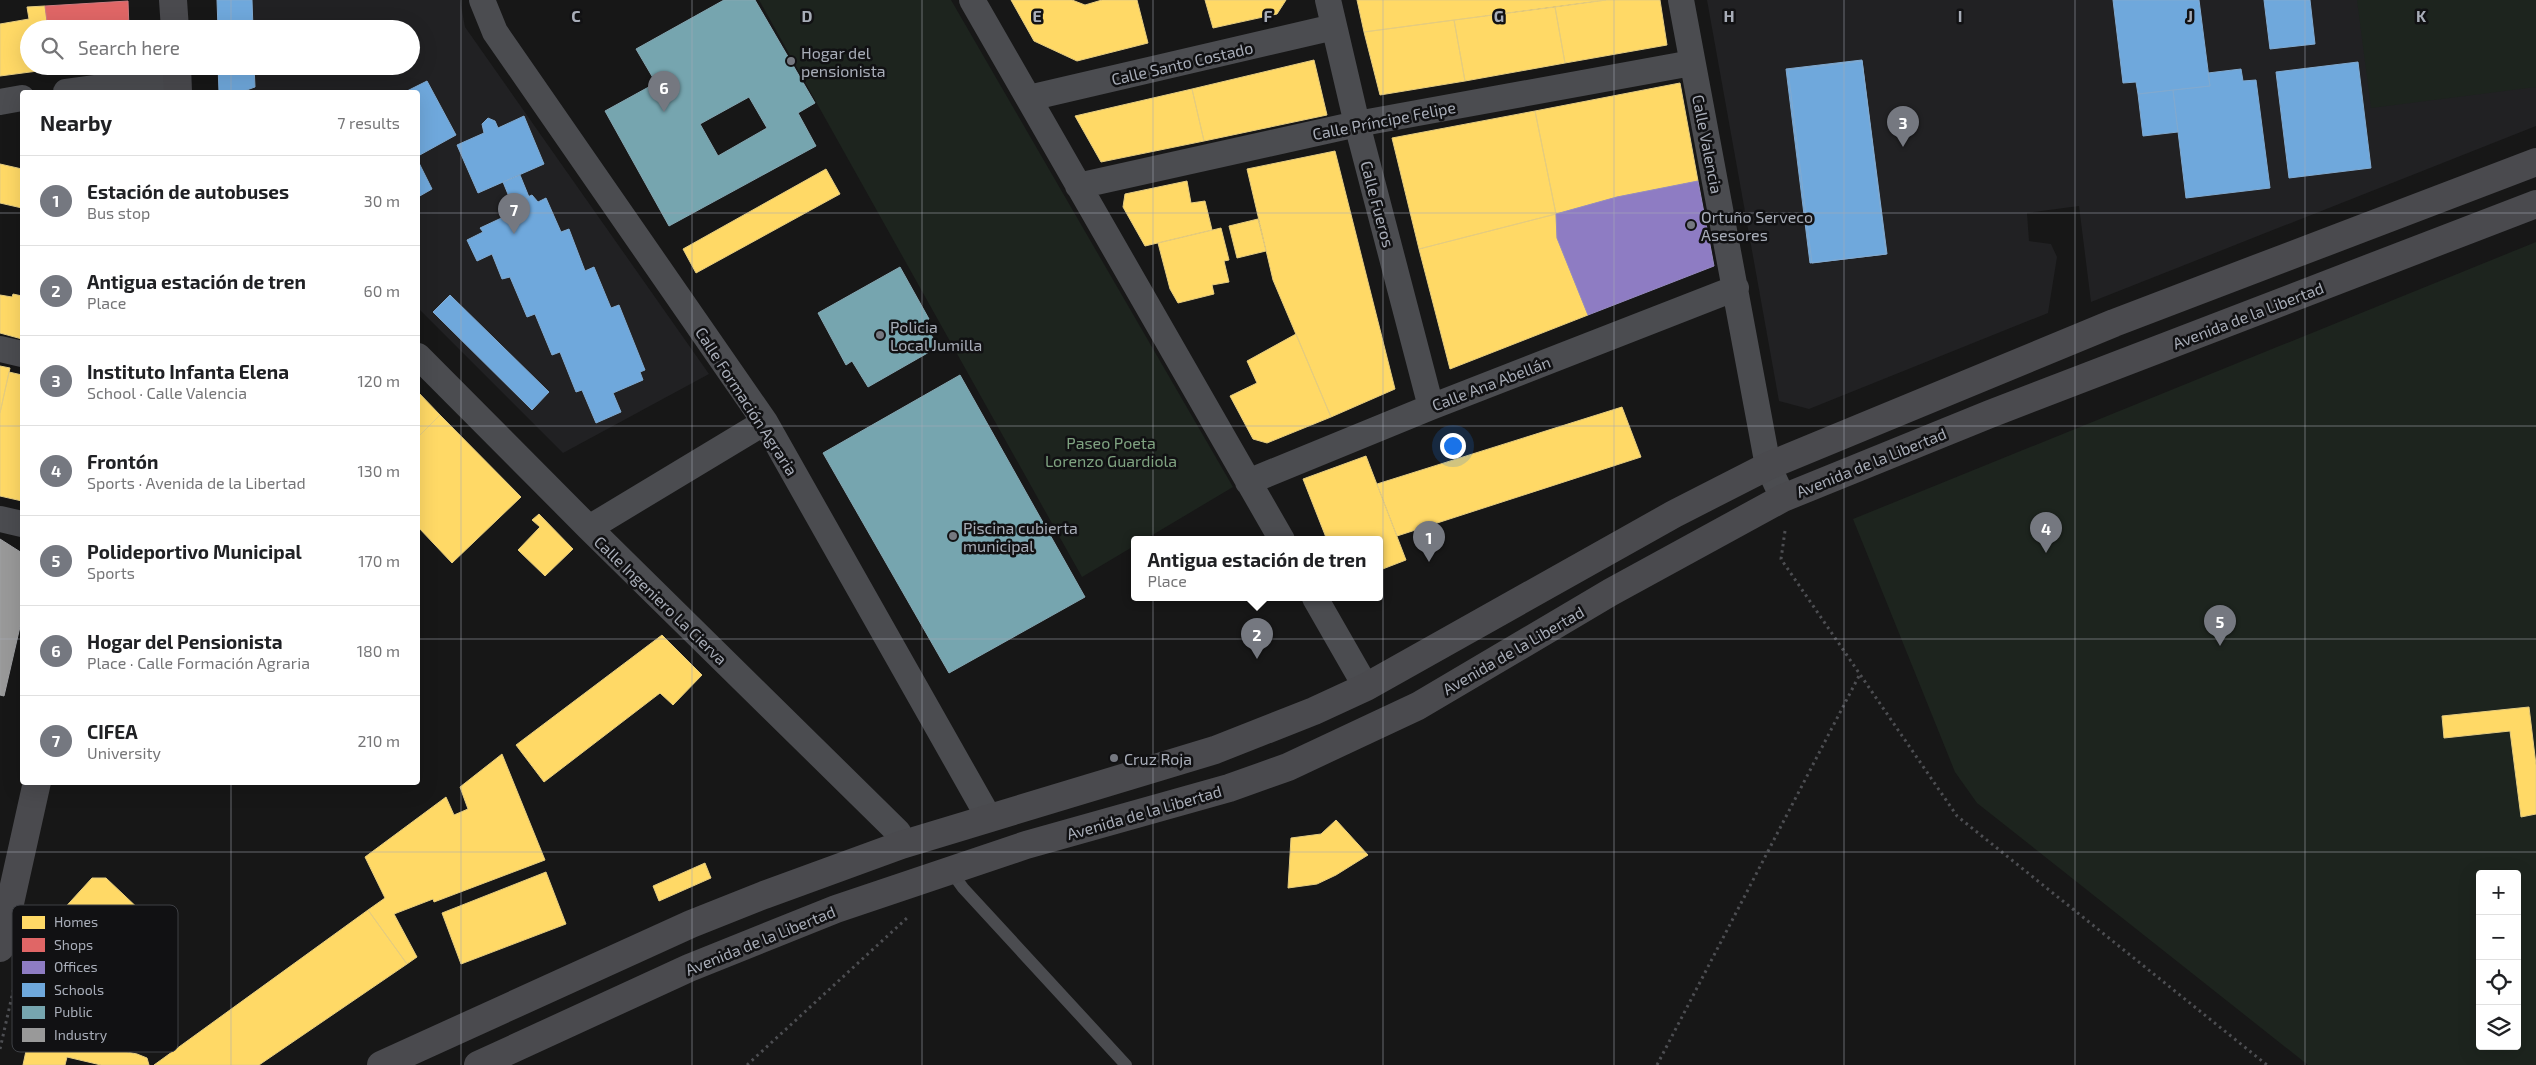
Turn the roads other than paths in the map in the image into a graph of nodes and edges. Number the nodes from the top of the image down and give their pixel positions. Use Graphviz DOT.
graph roads {
  1 [pos="173,0"];
  2 [pos="482,0"];
  3 [pos="972,0"];
  4 [pos="1328,0"];
  5 [pos="1681,0"];
  6 [pos="174,20"];
  7 [pos="1334,27"];
  8 [pos="1692,63"];
  9 [pos="177,79"];
  10 [pos="83,90"];
  11 [pos="20,98"];
  12 [pos="1029,98"];
  13 [pos="0,102"];
  14 [pos="1357,124"];
  15 [pos="2536,162"];
  16 [pos="1078,186"];
  17 [pos="2536,204"];
  18 [pos="1736,288"];
  19 [pos="0,349"];
  20 [pos="20,354"];
  21 [pos="420,358"];
  22 [pos="1431,407"];
  23 [pos="764,422"];
  24 [pos="1768,466"];
  25 [pos="1248,482"];
  26 [pos="1783,498"];
  27 [pos="0,519"];
  28 [pos="20,524"];
  29 [pos="589,528"];
  30 [pos="1280,536"];
  31 [pos="1317,601"];
  32 [pos="1366,687"];
  33 [pos="36,785"];
  34 [pos="989,818"];
  35 [pos="901,845"];
  36 [pos="950,870"];
  37 [pos="0,948"];
  38 [pos="382,1065"];
  39 [pos="478,1065"];
  40 [pos="1126,1065"];
  1 -- 6 [label="main road"];
  2 -- 23 [label="street, Calle Formación Agraria"];
  3 -- 12 [label="street"];
  4 -- 7 [label="street, Calle Fueros"];
  5 -- 8 [label="street, Calle Valencia"];
  7 -- 12 [label="street, Calle Santo Costado"];
  7 -- 14 [label="street, Calle Fueros"];
  8 -- 14 [label="street, Calle Príncipe Felipe"];
  8 -- 18 [label="street, Calle Valencia"];
  9 -- 10 [label="street"];
  11 -- 13 [label="street"];
  12 -- 16 [label="street"];
  14 -- 16 [label="street, Calle Príncipe Felipe"];
  14 -- 22 [label="street, Calle Fueros"];
  15 -- 24 [label="main road"];
  16 -- 25 [label="street"];
  17 -- 26 [label="main road, Avenida de la Libertad"];
  18 -- 22 [label="street, Calle Ana Abellán"];
  18 -- 24 [label="street, Calle Valencia"];
  19 -- 20 [label="street"];
  21 -- 29 [label="street, Calle Ingeniero La Cierva"];
  22 -- 25 [label="street, Calle Ana Abellán"];
  23 -- 29 [label="street"];
  23 -- 34 [label="street, Calle Formación Agraria"];
  24 -- 26 [label="street, Calle Valencia"];
  24 -- 32 [label="main road"];
  25 -- 30 [label="street"];
  26 -- 36 [label="main road, Avenida de la Libertad"];
  27 -- 28 [label="street"];
  29 -- 35 [label="street, Calle Ingeniero La Cierva"];
  31 -- 32 [label="street"];
  32 -- 34 [label="main road"];
  33 -- 37 [label="main road"];
  34 -- 35 [label="main road"];
  35 -- 38 [label="main road"];
  36 -- 39 [label="main road, Avenida de la Libertad"];
  36 -- 40 [label="lane"];
}
